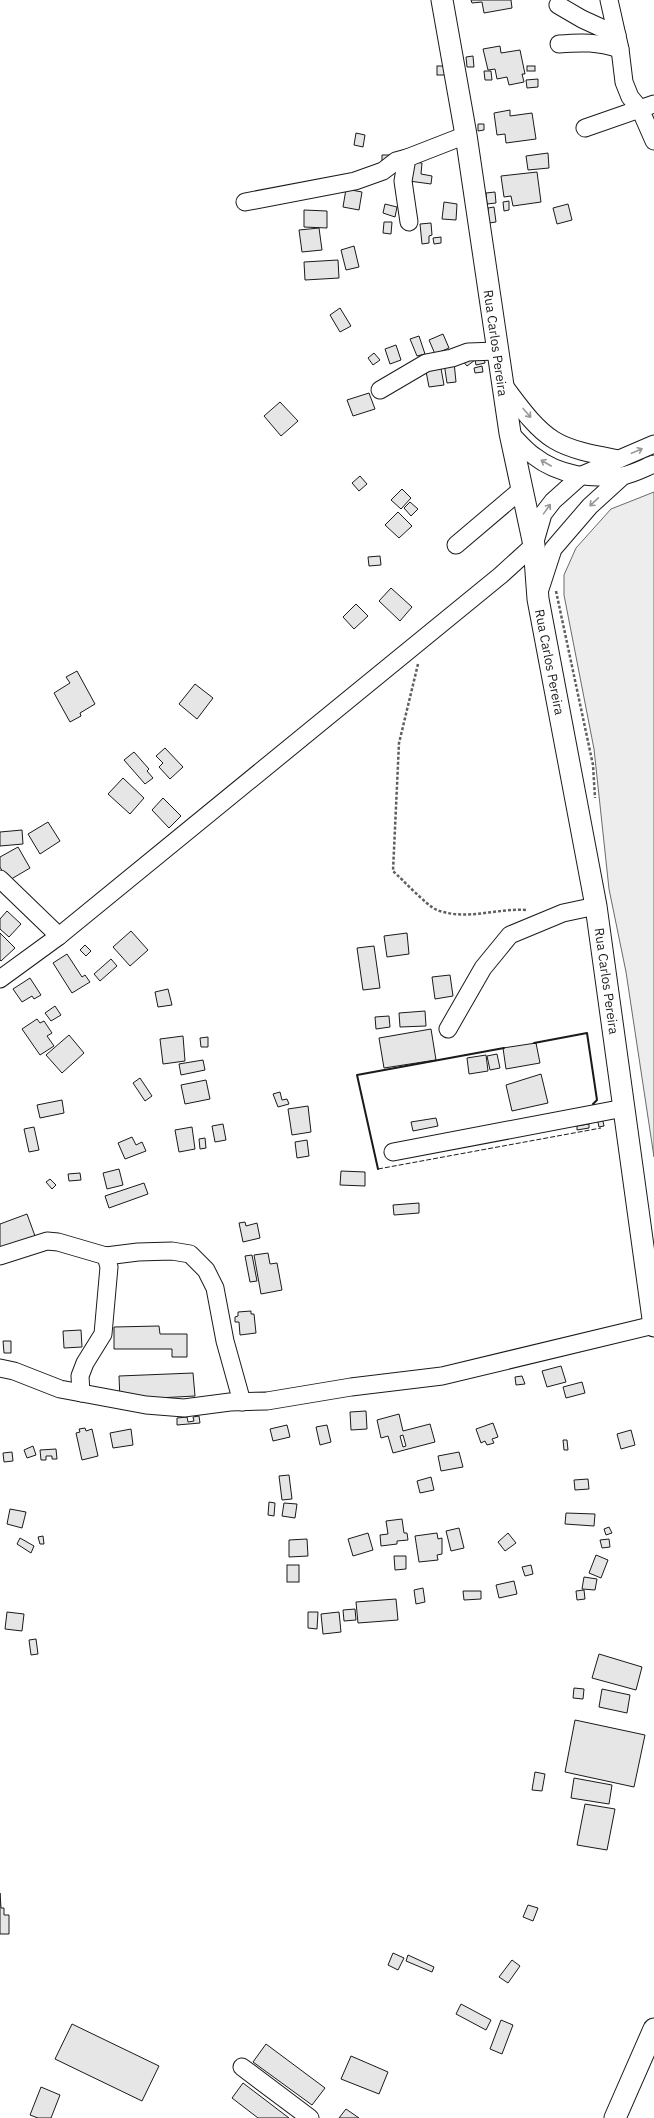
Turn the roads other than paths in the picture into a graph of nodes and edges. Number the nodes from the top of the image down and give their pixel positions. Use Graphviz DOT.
graph roads {
  1 [pos="442,0"];
  2 [pos="609,0"];
  3 [pos="558,5"];
  4 [pos="618,42"];
  5 [pos="559,44"];
  6 [pos="647,107"];
  7 [pos="585,128"];
  8 [pos="466,135"];
  9 [pos="654,141"];
  10 [pos="407,158"];
  11 [pos="245,202"];
  12 [pos="409,222"];
  13 [pos="497,351"];
  14 [pos="502,383"];
  15 [pos="380,390"];
  16 [pos="510,433"];
  17 [pos="654,444"];
  18 [pos="619,459"];
  19 [pos="654,464"];
  20 [pos="582,475"];
  21 [pos="623,476"];
  22 [pos="522,489"];
  23 [pos="456,545"];
  24 [pos="534,545"];
  25 [pos="538,599"];
  26 [pos="0,879"];
  27 [pos="596,906"];
  28 [pos="59,936"];
  29 [pos="0,979"];
  30 [pos="448,1029"];
  31 [pos="624,1108"];
  32 [pos="393,1152"];
  33 [pos="0,1256"];
  34 [pos="106,1256"];
  35 [pos="654,1325"];
  36 [pos="0,1368"];
  37 [pos="81,1393"];
  38 [pos="242,1402"];
  39 [pos="654,2028"];
  40 [pos="242,2067"];
  41 [pos="307,2117"];
  42 [pos="615,2118"];
  1 -- 8 [label="main road, Rua Carlos Pereira"];
  2 -- 4 [label="street"];
  3 -- 4 [label="street"];
  4 -- 5 [label="street"];
  4 -- 6 [label="street"];
  6 -- 7 [label="street"];
  6 -- 9 [label="street"];
  8 -- 10 [label="street"];
  8 -- 13 [label="main road, Rua Carlos Pereira"];
  10 -- 11 [label="street"];
  10 -- 12 [label="street"];
  13 -- 14 [label="main road, Rua Carlos Pereira"];
  13 -- 15 [label="street"];
  14 -- 16 [label="main road, Rua Carlos Pereira"];
  14 -- 18 [label="street, one-way"];
  20 -- 16 [label="street, one-way"];
  16 -- 22 [label="main road, Rua Carlos Pereira"];
  18 -- 17 [label="street, one-way"];
  18 -- 20 [label="street"];
  19 -- 21 [label="street"];
  20 -- 21 [label="street"];
  24 -- 20 [label="street, one-way"];
  21 -- 25 [label="street, one-way"];
  22 -- 23 [label="street"];
  22 -- 24 [label="main road, Rua Carlos Pereira"];
  24 -- 25 [label="main road, Rua Carlos Pereira"];
  24 -- 28 [label="street"];
  25 -- 27 [label="main road, Rua Carlos Pereira"];
  26 -- 28 [label="street"];
  27 -- 30 [label="street"];
  27 -- 31 [label="main road, Rua Carlos Pereira"];
  28 -- 29 [label="street"];
  31 -- 32 [label="street"];
  31 -- 35 [label="main road, Rua Carlos Pereira"];
  33 -- 34 [label="street"];
  34 -- 37 [label="street"];
  34 -- 38 [label="street"];
  35 -- 38 [label="street"];
  36 -- 37 [label="street"];
  37 -- 38 [label="street"];
  39 -- 42 [label="main road"];
  40 -- 41 [label="street"];
}
